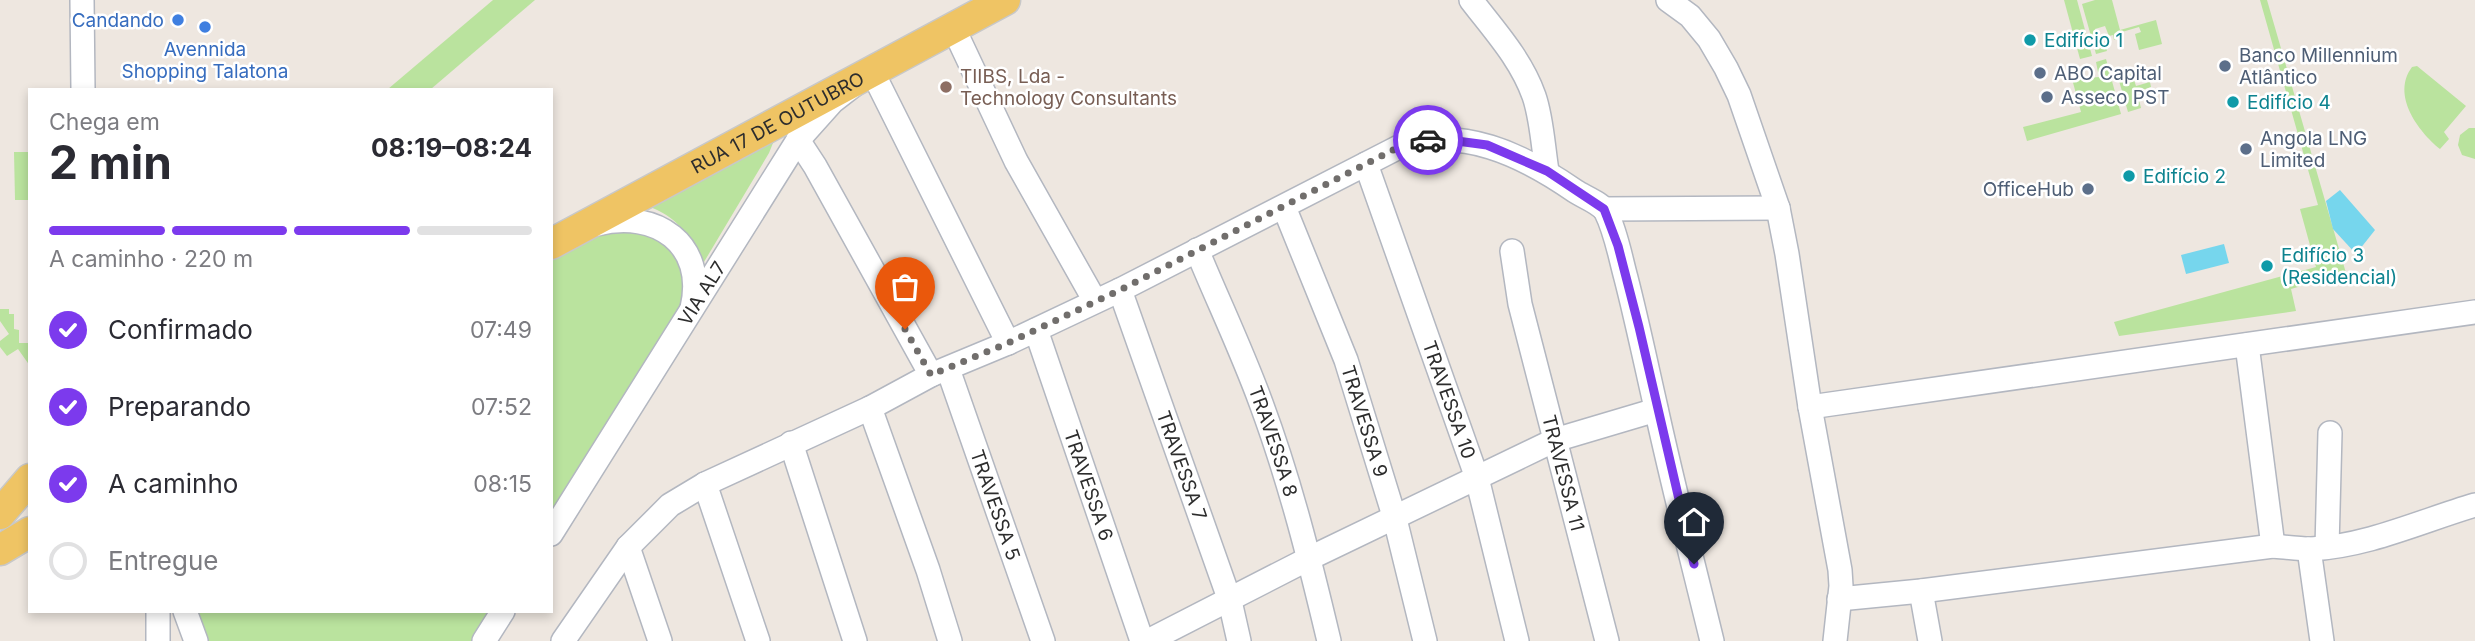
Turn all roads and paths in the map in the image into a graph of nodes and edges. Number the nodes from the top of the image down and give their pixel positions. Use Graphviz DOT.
graph roads {
  1 [pos="82,0"];
  2 [pos="1005,0"];
  3 [pos="1471,0"];
  4 [pos="1668,0"];
  5 [pos="953,27"];
  6 [pos="872,71"];
  7 [pos="83,88"];
  8 [pos="798,140"];
  9 [pos="1366,164"];
  10 [pos="1547,171"];
  11 [pos="1284,207"];
  12 [pos="1778,208"];
  13 [pos="1604,209"];
  14 [pos="561,239"];
  15 [pos="1197,250"];
  16 [pos="1512,251"];
  17 [pos="1120,290"];
  18 [pos="1095,301"];
  19 [pos="2475,312"];
  20 [pos="691,313"];
  21 [pos="1036,330"];
  22 [pos="1008,343"];
  23 [pos="2247,345"];
  24 [pos="939,372"];
  25 [pos="1810,407"];
  26 [pos="870,408"];
  27 [pos="1656,410"];
  28 [pos="2330,433"];
  29 [pos="1555,440"];
  30 [pos="791,443"];
  31 [pos="1477,478"];
  32 [pos="28,481"];
  33 [pos="705,484"];
  34 [pos="2475,505"];
  35 [pos="0,514"];
  36 [pos="1395,519"];
  37 [pos="553,531"];
  38 [pos="28,533"];
  39 [pos="2273,546"];
  40 [pos="628,547"];
  41 [pos="2318,548"];
  42 [pos="0,550"];
  43 [pos="1310,558"];
  44 [pos="1921,591"];
  45 [pos="1839,599"];
  46 [pos="1230,601"];
  47 [pos="158,613"];
  48 [pos="186,613"];
  49 [pos="502,613"];
  50 [pos="158,641"];
  51 [pos="196,641"];
  52 [pos="484,641"];
  53 [pos="563,641"];
  54 [pos="660,641"];
  55 [pos="758,641"];
  56 [pos="855,641"];
  57 [pos="950,641"];
  58 [pos="1043,641"];
  59 [pos="1142,641"];
  60 [pos="1149,641"];
  61 [pos="1239,641"];
  62 [pos="1329,641"];
  63 [pos="1424,641"];
  64 [pos="1517,641"];
  65 [pos="1606,641"];
  66 [pos="1712,641"];
  67 [pos="1835,641"];
  68 [pos="1930,641"];
  69 [pos="2322,641"];
  1 -- 7 [label="street"];
  2 -- 5 [label="main road, RUA 17 DE OUTUBRO"];
  3 -- 10 [label="street"];
  4 -- 12 [label="street"];
  5 -- 6 [label="main road, RUA 17 DE OUTUBRO"];
  5 -- 18 [label="street"];
  6 -- 8 [label="street, VIA AL7"];
  6 -- 14 [label="main road, RUA 17 DE OUTUBRO"];
  6 -- 22 [label="street"];
  8 -- 20 [label="street, VIA AL7"];
  8 -- 24 [label="street, TRAVESSA 5"];
  9 -- 10 [label="street"];
  9 -- 11 [label="street"];
  9 -- 31 [label="street, TRAVESSA 10"];
  10 -- 13 [label="street"];
  11 -- 15 [label="street"];
  11 -- 36 [label="street, TRAVESSA 9"];
  12 -- 13 [label="street"];
  12 -- 25 [label="street"];
  13 -- 27 [label="street"];
  14 -- 20 [label="street"];
  15 -- 17 [label="street"];
  15 -- 43 [label="street, TRAVESSA 8"];
  16 -- 29 [label="street, TRAVESSA 11"];
  17 -- 18 [label="street"];
  17 -- 46 [label="street, TRAVESSA 7"];
  18 -- 21 [label="street"];
  19 -- 23 [label="street"];
  20 -- 37 [label="street, VIA AL7"];
  21 -- 22 [label="street"];
  21 -- 59 [label="street, TRAVESSA 6"];
  22 -- 24 [label="street"];
  23 -- 25 [label="street"];
  23 -- 39 [label="street"];
  24 -- 26 [label="street"];
  24 -- 58 [label="street, TRAVESSA 5"];
  25 -- 45 [label="street"];
  26 -- 30 [label="street"];
  26 -- 57 [label="street"];
  27 -- 29 [label="street"];
  27 -- 66 [label="street"];
  28 -- 41 [label="street"];
  29 -- 31 [label="street"];
  29 -- 65 [label="street, TRAVESSA 11"];
  30 -- 33 [label="street"];
  30 -- 56 [label="street"];
  31 -- 36 [label="street"];
  31 -- 64 [label="street, TRAVESSA 10"];
  32 -- 35 [label="main road"];
  33 -- 40 [label="street"];
  33 -- 55 [label="street"];
  34 -- 41 [label="street"];
  36 -- 43 [label="street"];
  36 -- 63 [label="street, TRAVESSA 9"];
  38 -- 42 [label="main road"];
  39 -- 41 [label="street"];
  39 -- 44 [label="street"];
  40 -- 53 [label="street"];
  40 -- 54 [label="street"];
  41 -- 69 [label="street"];
  43 -- 46 [label="street"];
  43 -- 62 [label="street, TRAVESSA 8"];
  44 -- 45 [label="street"];
  44 -- 68 [label="street"];
  45 -- 67 [label="street"];
  46 -- 60 [label="street"];
  46 -- 61 [label="street, TRAVESSA 7"];
  47 -- 50 [label="street"];
  48 -- 51 [label="street"];
  49 -- 52 [label="street"];
}
